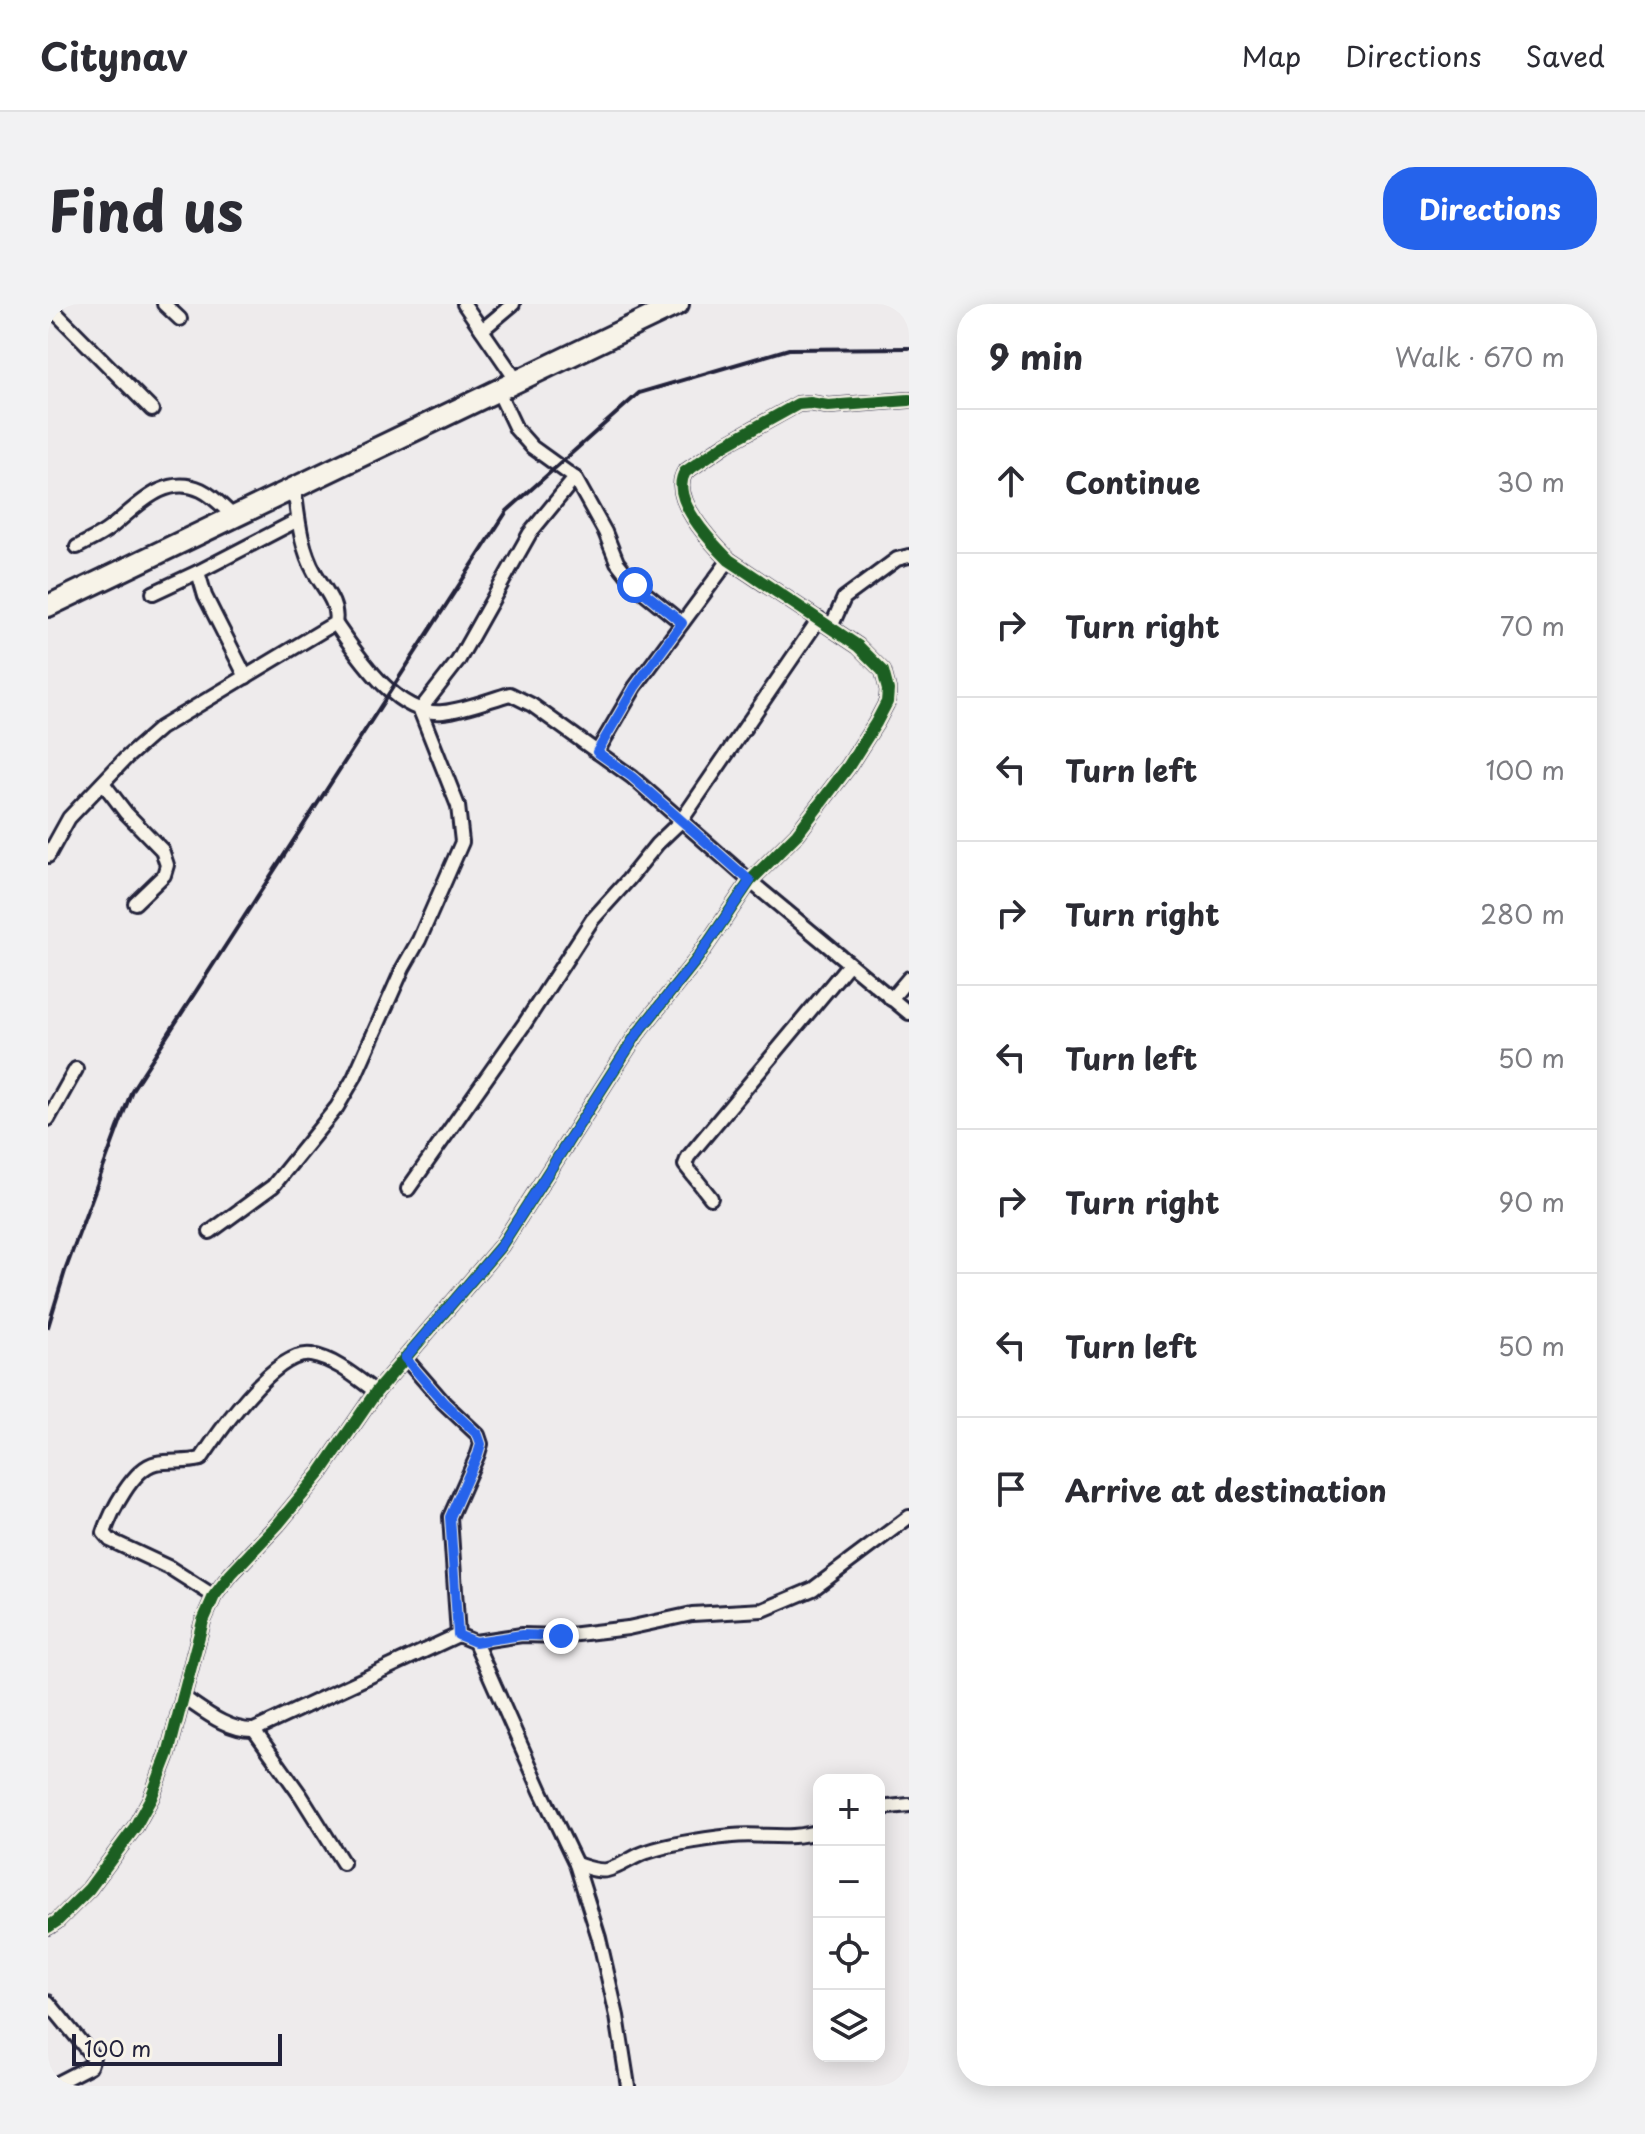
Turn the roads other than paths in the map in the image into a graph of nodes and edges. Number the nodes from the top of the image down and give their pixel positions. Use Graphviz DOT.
graph roads {
  1 [pos="164,304"];
  2 [pos="464,304"];
  3 [pos="513,304"];
  4 [pos="678,304"];
  5 [pos="50,306"];
  6 [pos="180,319"];
  7 [pos="482,330"];
  8 [pos="517,381"];
  9 [pos="498,391"];
  10 [pos="909,400"];
  11 [pos="152,410"];
  12 [pos="575,478"];
  13 [pos="294,487"];
  14 [pos="235,518"];
  15 [pos="298,520"];
  16 [pos="77,547"];
  17 [pos="909,556"];
  18 [pos="729,560"];
  19 [pos="198,572"];
  20 [pos="153,593"];
  21 [pos="48,606"];
  22 [pos="819,619"];
  23 [pos="335,623"];
  24 [pos="682,623"];
  25 [pos="831,627"];
  26 [pos="246,677"];
  27 [pos="420,710"];
  28 [pos="597,752"];
  29 [pos="103,783"];
  30 [pos="681,821"];
  31 [pos="48,856"];
  32 [pos="750,881"];
  33 [pos="135,903"];
  34 [pos="849,964"];
  35 [pos="909,978"];
  36 [pos="891,999"];
  37 [pos="909,1013"];
  38 [pos="76,1069"];
  39 [pos="48,1119"];
  40 [pos="408,1189"];
  41 [pos="711,1198"];
  42 [pos="210,1232"];
  43 [pos="405,1358"];
  44 [pos="376,1392"];
  45 [pos="909,1517"];
  46 [pos="214,1596"];
  47 [pos="458,1635"];
  48 [pos="475,1642"];
  49 [pos="183,1697"];
  50 [pos="254,1730"];
  51 [pos="909,1805"];
  52 [pos="885,1807"];
  53 [pos="813,1833"];
  54 [pos="343,1863"];
  55 [pos="576,1864"];
  56 [pos="48,1927"];
  57 [pos="48,2002"];
  58 [pos="51,2086"];
  59 [pos="628,2086"];
  1 -- 6 [label="street"];
  2 -- 7 [label="street"];
  3 -- 7 [label="street"];
  4 -- 8 [label="main road"];
  5 -- 11 [label="street"];
  7 -- 8 [label="street"];
  8 -- 9 [label="main road"];
  9 -- 12 [label="street"];
  9 -- 13 [label="main road"];
  10 -- 18 [label="street"];
  12 -- 24 [label="street"];
  12 -- 27 [label="street"];
  13 -- 14 [label="main road"];
  13 -- 15 [label="street"];
  14 -- 16 [label="street"];
  14 -- 21 [label="main road"];
  15 -- 19 [label="street"];
  15 -- 23 [label="street"];
  17 -- 25 [label="street"];
  18 -- 22 [label="street"];
  18 -- 24 [label="street"];
  19 -- 20 [label="street"];
  19 -- 26 [label="street"];
  22 -- 25 [label="street"];
  22 -- 30 [label="street"];
  23 -- 26 [label="street"];
  23 -- 27 [label="street"];
  24 -- 28 [label="street"];
  25 -- 32 [label="street"];
  26 -- 29 [label="street"];
  27 -- 28 [label="street"];
  27 -- 42 [label="street"];
  28 -- 30 [label="street"];
  29 -- 31 [label="street"];
  29 -- 33 [label="street"];
  30 -- 32 [label="street"];
  30 -- 40 [label="street"];
  32 -- 34 [label="street"];
  32 -- 43 [label="street"];
  34 -- 36 [label="street"];
  34 -- 41 [label="street"];
  35 -- 36 [label="street"];
  36 -- 37 [label="street"];
  38 -- 39 [label="street"];
  43 -- 44 [label="street"];
  43 -- 47 [label="street"];
  44 -- 46 [label="street"];
  44 -- 46 [label="street"];
  45 -- 48 [label="street"];
  46 -- 49 [label="street"];
  47 -- 48 [label="street"];
  47 -- 50 [label="street"];
  48 -- 55 [label="street"];
  49 -- 50 [label="street"];
  49 -- 56 [label="street"];
  50 -- 54 [label="street"];
  51 -- 52 [label="street"];
  53 -- 55 [label="street"];
  55 -- 59 [label="street"];
  57 -- 58 [label="street"];
}
